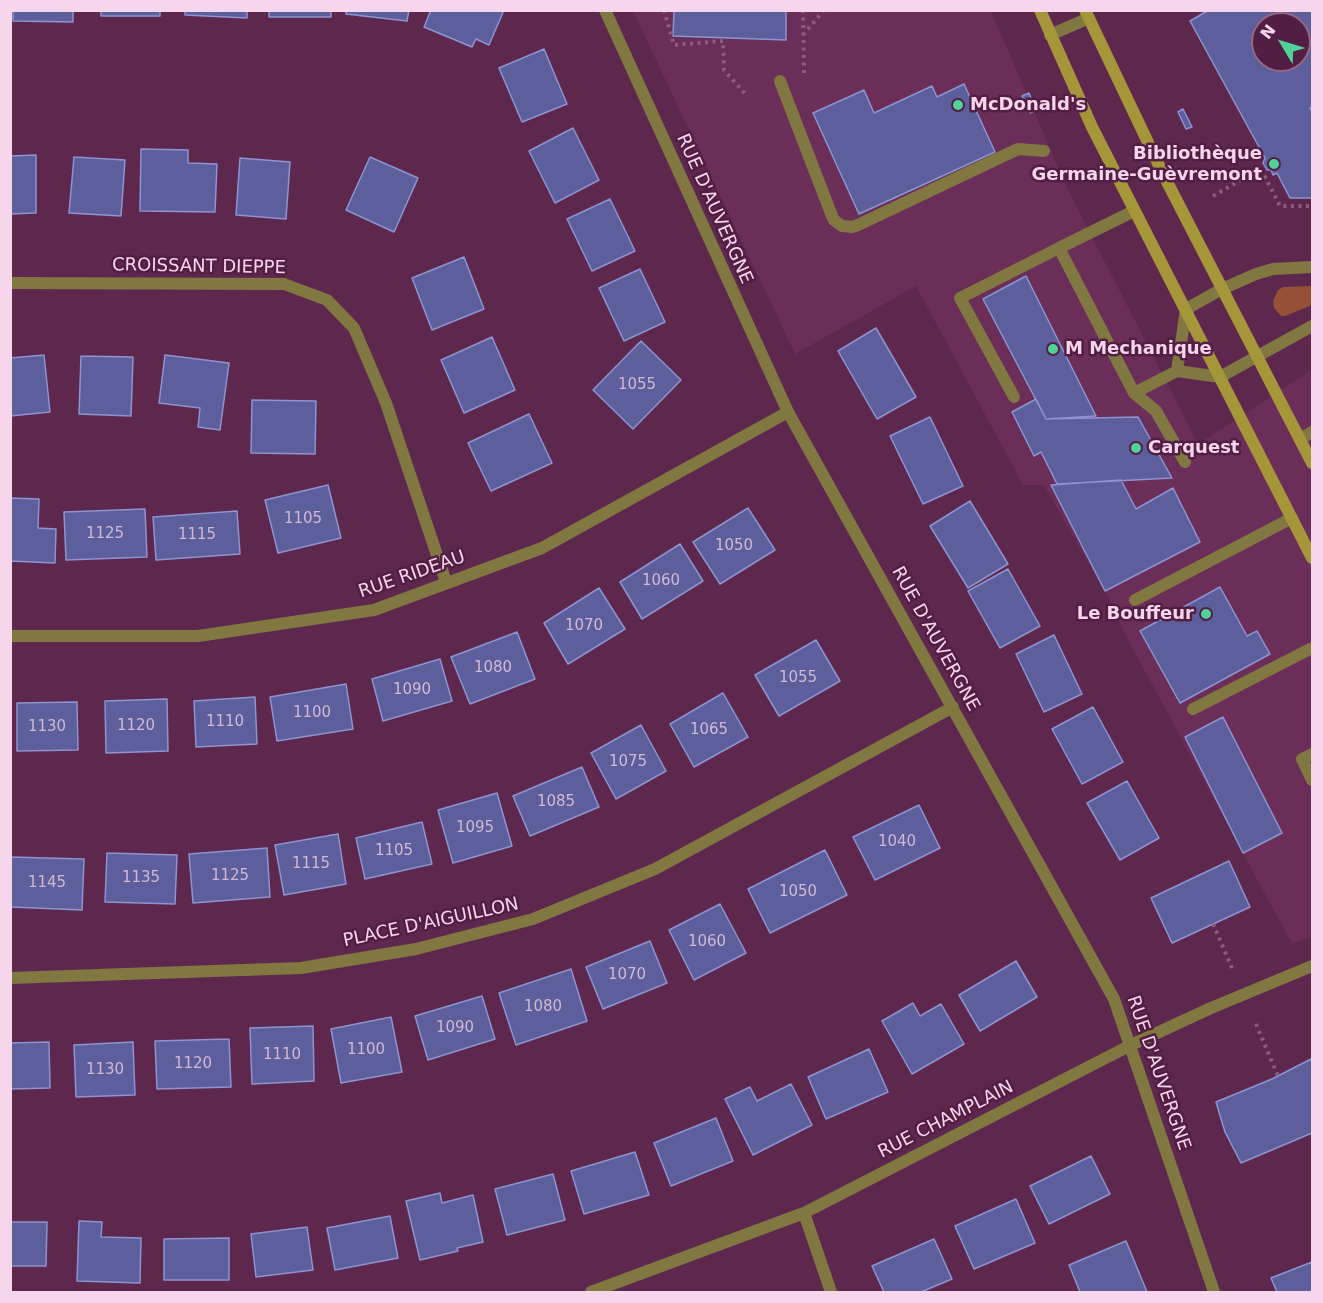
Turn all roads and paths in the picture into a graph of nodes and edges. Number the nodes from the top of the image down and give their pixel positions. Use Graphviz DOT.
graph roads {
  1 [pos="604,10"];
  2 [pos="664,10"];
  3 [pos="803,10"];
  4 [pos="824,10"];
  5 [pos="1040,10"];
  6 [pos="1087,14"];
  7 [pos="1050,35"];
  8 [pos="802,36"];
  9 [pos="804,75"];
  10 [pos="780,81"];
  11 [pos="747,96"];
  12 [pos="1044,152"];
  13 [pos="1213,196"];
  14 [pos="1312,206"];
  15 [pos="1134,211"];
  16 [pos="1059,248"];
  17 [pos="1312,267"];
  18 [pos="10,283"];
  19 [pos="1222,290"];
  20 [pos="1186,309"];
  21 [pos="1312,326"];
  22 [pos="1258,356"];
  23 [pos="1177,371"];
  24 [pos="1220,377"];
  25 [pos="1134,393"];
  26 [pos="1014,398"];
  27 [pos="788,412"];
  28 [pos="1312,432"];
  29 [pos="1300,439"];
  30 [pos="1185,462"];
  31 [pos="1312,463"];
  32 [pos="1292,518"];
  33 [pos="1312,558"];
  34 [pos="446,582"];
  35 [pos="1136,600"];
  36 [pos="10,636"];
  37 [pos="1312,648"];
  38 [pos="953,707"];
  39 [pos="1193,709"];
  40 [pos="1312,754"];
  41 [pos="1312,780"];
  42 [pos="1213,924"];
  43 [pos="1312,966"];
  44 [pos="1232,968"];
  45 [pos="10,978"];
  46 [pos="1256,1024"];
  47 [pos="1131,1045"];
  48 [pos="1278,1076"];
  49 [pos="804,1213"];
  50 [pos="591,1293"];
  51 [pos="831,1293"];
  52 [pos="1214,1293"];
  1 -- 27 [label="street, RUE D'AUVERGNE"];
  2 -- 11 [label="path"];
  3 -- 8 [label="path"];
  4 -- 8 [label="path"];
  5 -- 7 [label="street"];
  6 -- 7 [label="street"];
  6 -- 19 [label="street"];
  7 -- 15 [label="street"];
  8 -- 9 [label="path"];
  10 -- 12 [label="street"];
  13 -- 14 [label="path"];
  15 -- 16 [label="street"];
  15 -- 20 [label="street"];
  16 -- 25 [label="street"];
  16 -- 26 [label="street"];
  17 -- 19 [label="street"];
  18 -- 34 [label="street, CROISSANT DIEPPE"];
  19 -- 20 [label="street"];
  19 -- 22 [label="street"];
  20 -- 23 [label="street"];
  20 -- 24 [label="street"];
  21 -- 22 [label="street"];
  22 -- 24 [label="street"];
  22 -- 29 [label="street"];
  23 -- 24 [label="street"];
  23 -- 25 [label="street"];
  24 -- 32 [label="street"];
  25 -- 30 [label="street"];
  27 -- 34 [label="street, RUE RIDEAU"];
  27 -- 38 [label="street, RUE D'AUVERGNE"];
  28 -- 29 [label="street"];
  29 -- 31 [label="street"];
  32 -- 33 [label="street"];
  32 -- 35 [label="street"];
  34 -- 36 [label="street, RUE RIDEAU"];
  37 -- 39 [label="street"];
  38 -- 45 [label="street, PLACE D'AIGUILLON"];
  38 -- 47 [label="street, RUE D'AUVERGNE"];
  40 -- 41 [label="street"];
  42 -- 44 [label="path"];
  43 -- 47 [label="street, RUE CHAMPLAIN"];
  46 -- 48 [label="path"];
  47 -- 49 [label="street, RUE CHAMPLAIN"];
  47 -- 52 [label="street, RUE D'AUVERGNE"];
  49 -- 50 [label="street, RUE CHAMPLAIN"];
  49 -- 51 [label="street"];
}
